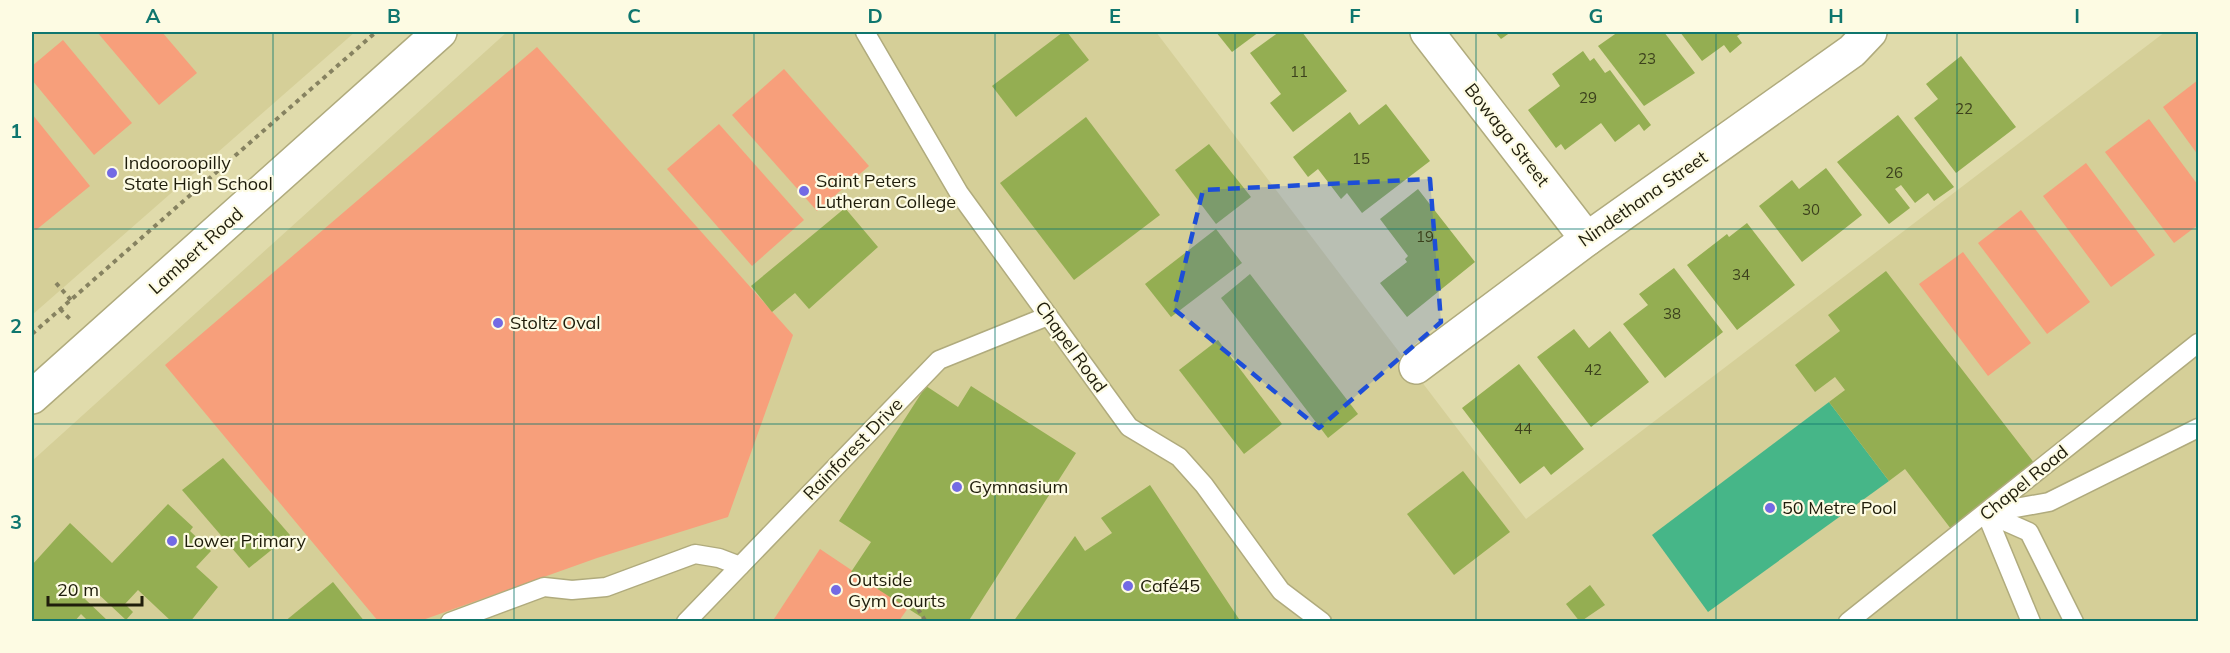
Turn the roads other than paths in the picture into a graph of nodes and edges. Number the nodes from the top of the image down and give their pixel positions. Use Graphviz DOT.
graph roads {
  1 [pos="440,32"];
  2 [pos="865,32"];
  3 [pos="1427,32"];
  4 [pos="1870,32"];
  5 [pos="1587,239"];
  6 [pos="1048,316"];
  7 [pos="2199,343"];
  8 [pos="1416,367"];
  9 [pos="32,397"];
  10 [pos="2199,428"];
  11 [pos="1986,513"];
  12 [pos="740,566"];
  13 [pos="450,621"];
  14 [pos="686,621"];
  15 [pos="1322,621"];
  16 [pos="1848,621"];
  17 [pos="2031,621"];
  18 [pos="2074,621"];
  1 -- 9 [label="street, Lambert Road"];
  2 -- 6 [label="lane, Chapel Road"];
  3 -- 5 [label="street, Bowaga Street"];
  4 -- 5 [label="street, Nindethana Street"];
  5 -- 8 [label="street, Nindethana Street"];
  6 -- 12 [label="lane, Rainforest Drive"];
  6 -- 15 [label="lane, Chapel Road"];
  7 -- 11 [label="lane, Chapel Road"];
  10 -- 11 [label="lane"];
  11 -- 16 [label="lane, Chapel Road"];
  11 -- 17 [label="lane"];
  11 -- 18 [label="lane"];
  12 -- 13 [label="lane"];
  12 -- 14 [label="lane, Rainforest Drive"];
}
